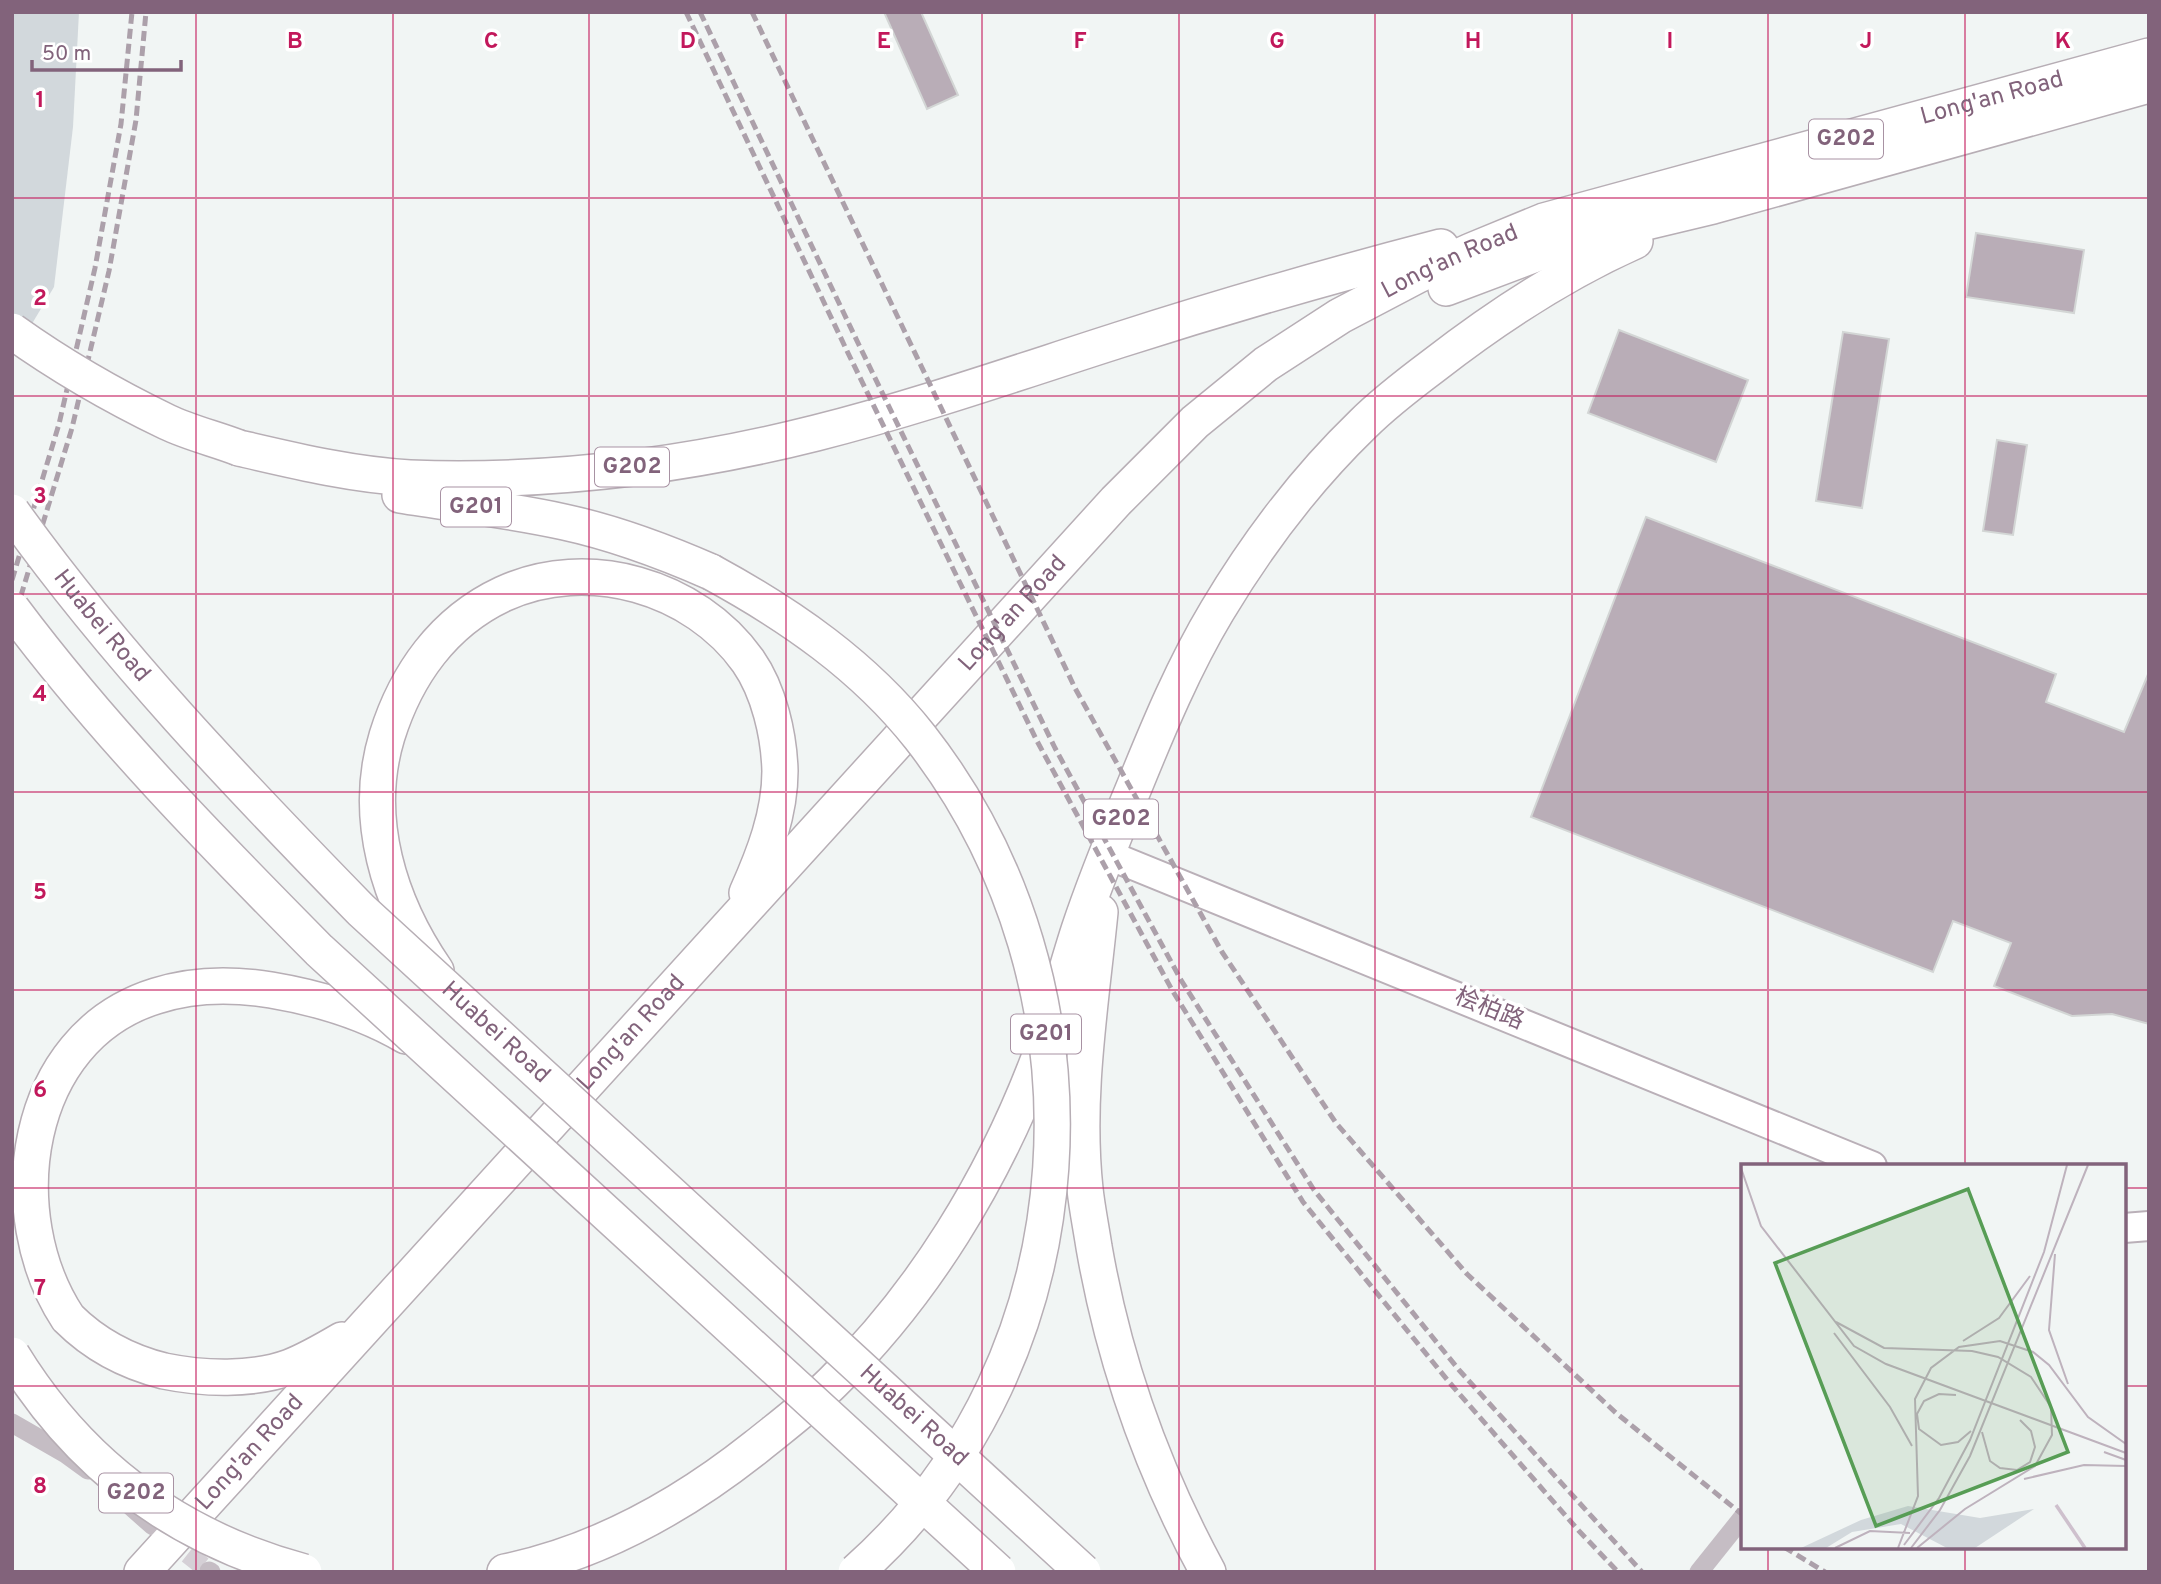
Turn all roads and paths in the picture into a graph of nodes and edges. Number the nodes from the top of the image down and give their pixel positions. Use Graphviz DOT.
graph roads {
  1 [pos="2149,56"];
  2 [pos="2149,85"];
  3 [pos="1713,206"];
  4 [pos="1544,221"];
  5 [pos="12,331"];
  6 [pos="239,448"];
  7 [pos="12,512"];
  8 [pos="12,609"];
  9 [pos="1106,854"];
  10 [pos="722,935"];
  11 [pos="459,1000"];
  12 [pos="426,1048"];
  13 [pos="1867,1164"];
  14 [pos="2149,1226"];
  15 [pos="2126,1228"];
  16 [pos="380,1310"];
  17 [pos="12,1354"];
  18 [pos="12,1423"];
  19 [pos="1741,1520"];
  20 [pos="153,1526"];
  21 [pos="142,1572"];
  22 [pos="174,1572"];
  23 [pos="304,1572"];
  24 [pos="505,1572"];
  25 [pos="856,1572"];
  26 [pos="998,1572"];
  27 [pos="1083,1572"];
  28 [pos="1208,1572"];
  29 [pos="1699,1572"];
  1 -- 4 [label="highway, Long'an Road / G202"];
  2 -- 3 [label="highway, Long'an Road / G202"];
  3 -- 9 [label="highway, G202"];
  3 -- 22 [label="highway, Long'an Road"];
  4 -- 6 [label="highway, G202"];
  4 -- 10 [label="highway, Long'an Road"];
  5 -- 6 [label="highway, G201, bridge"];
  6 -- 25 [label="highway, G201, bridge"];
  7 -- 11 [label="highway, Huabei Road, bridge"];
  8 -- 12 [label="highway, bridge"];
  9 -- 13 [label="street, 桧柏路"];
  9 -- 24 [label="highway, G202"];
  9 -- 28 [label="highway"];
  10 -- 11 [label="highway, bridge"];
  10 -- 16 [label="highway, Long'an Road"];
  11 -- 27 [label="highway, Huabei Road, bridge"];
  12 -- 16 [label="highway, bridge"];
  12 -- 26 [label="highway, bridge"];
  14 -- 15 [label="street"];
  16 -- 21 [label="highway, Long'an Road"];
  17 -- 23 [label="highway, G202, bridge"];
  18 -- 20 [label="street"];
  19 -- 29 [label="street"];
}
